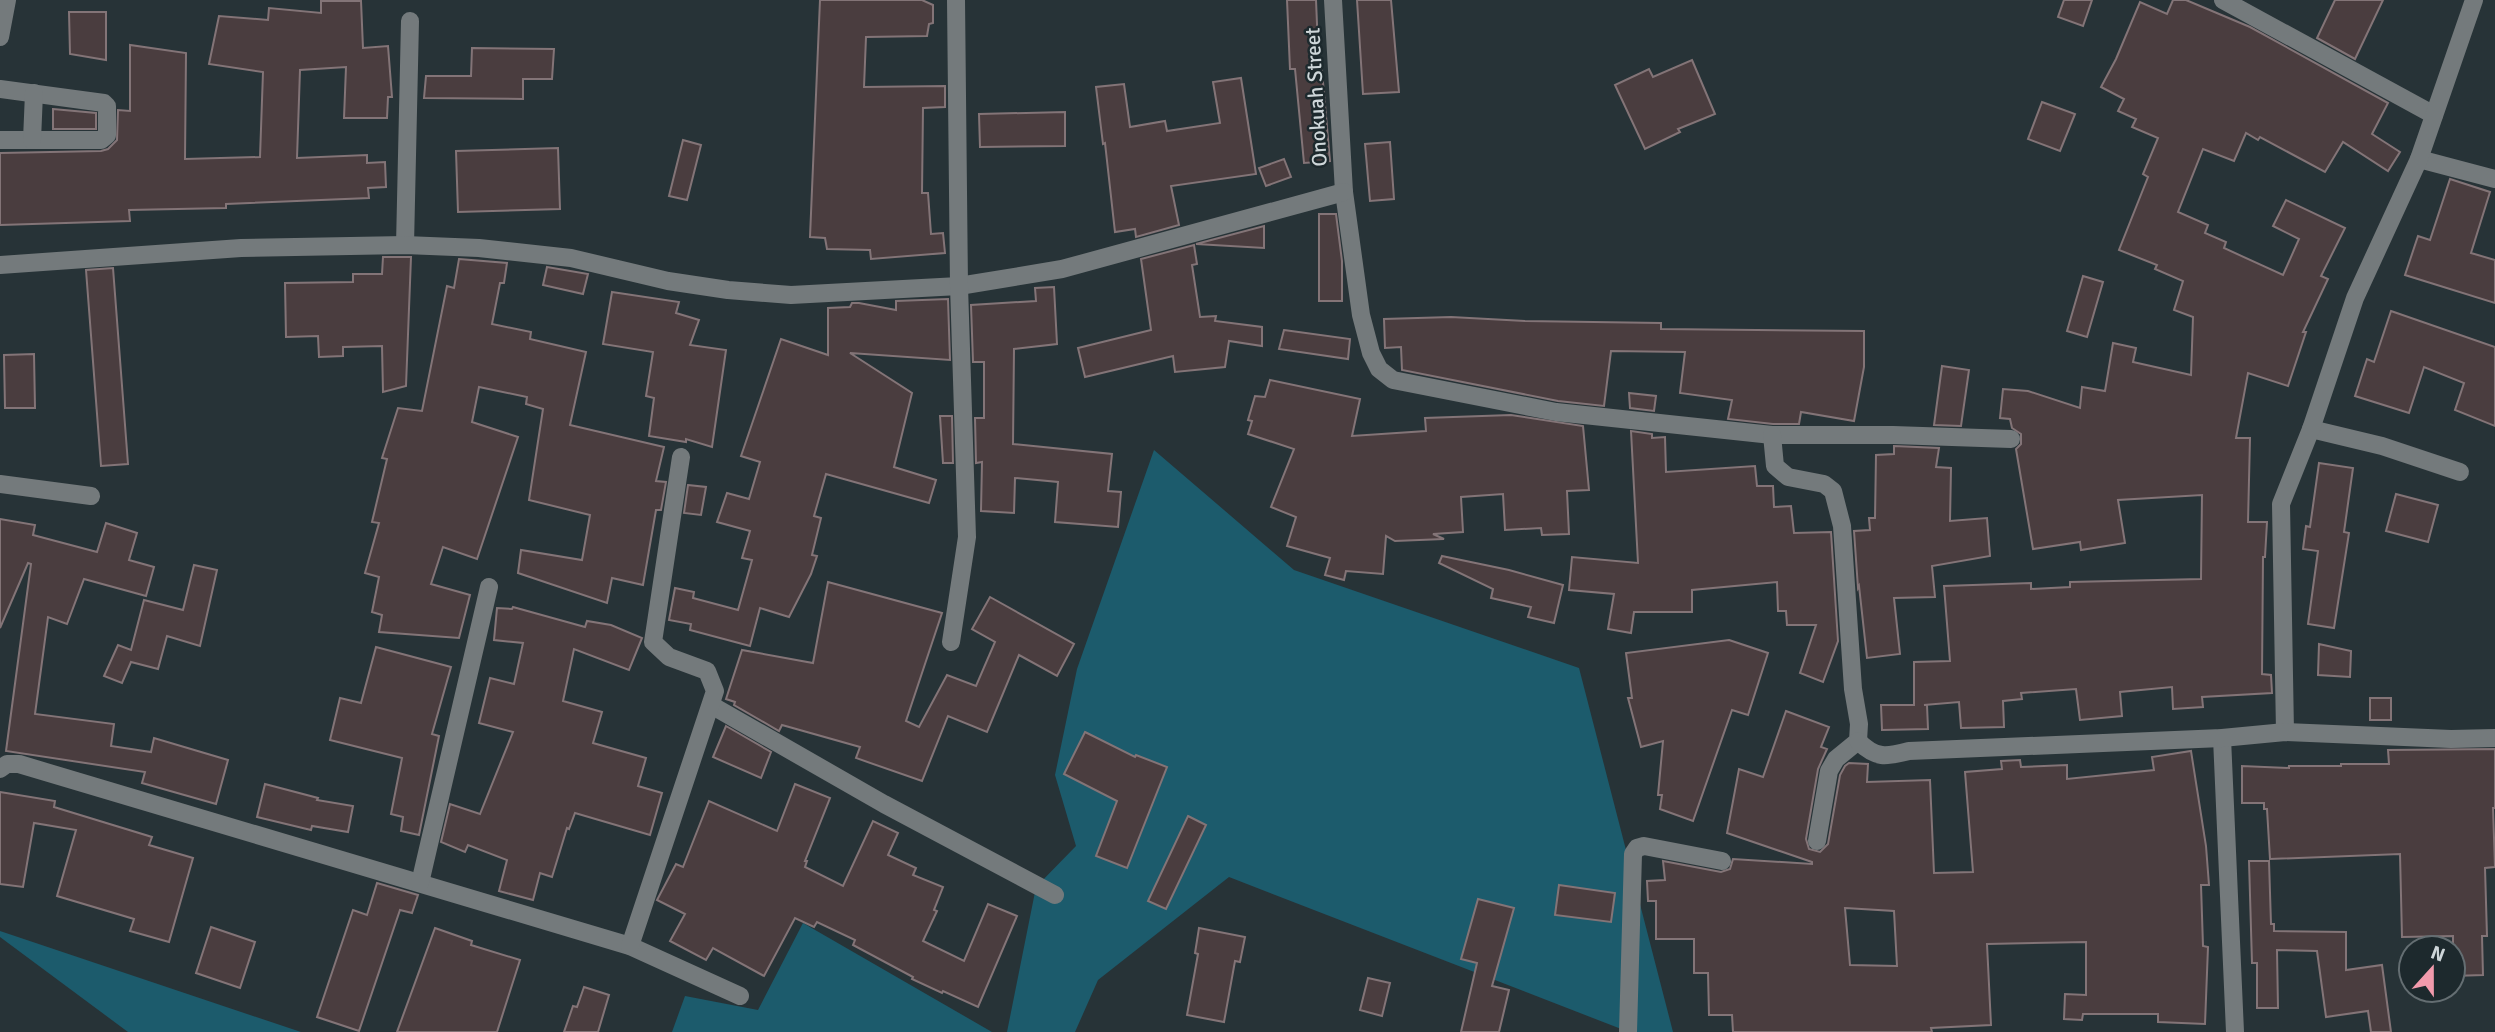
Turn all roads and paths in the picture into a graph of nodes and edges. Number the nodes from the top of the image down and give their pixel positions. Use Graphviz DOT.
graph roads {
  1 [pos="7,0"];
  2 [pos="956,0"];
  3 [pos="1333,0"];
  4 [pos="2223,0"];
  5 [pos="2474,0"];
  6 [pos="410,21"];
  7 [pos="0,37"];
  8 [pos="0,89"];
  9 [pos="34,93"];
  10 [pos="2434,116"];
  11 [pos="0,140"];
  12 [pos="32,140"];
  13 [pos="2419,159"];
  14 [pos="2495,179"];
  15 [pos="1344,192"];
  16 [pos="405,245"];
  17 [pos="0,265"];
  18 [pos="959,286"];
  19 [pos="2311,429"];
  20 [pos="1772,435"];
  21 [pos="2011,439"];
  22 [pos="681,457"];
  23 [pos="2460,472"];
  24 [pos="0,484"];
  25 [pos="91,496"];
  26 [pos="489,587"];
  27 [pos="951,642"];
  28 [pos="711,705"];
  29 [pos="2284,732"];
  30 [pos="2222,738"];
  31 [pos="2495,738"];
  32 [pos="1858,741"];
  33 [pos="0,769"];
  34 [pos="1817,841"];
  35 [pos="1722,862"];
  36 [pos="420,883"];
  37 [pos="1055,895"];
  38 [pos="630,946"];
  39 [pos="740,996"];
  40 [pos="1628,1032"];
  41 [pos="2235,1032"];
  1 -- 7 [label="street"];
  2 -- 18 [label="street"];
  3 -- 15 [label="street, Onokuah Street"];
  4 -- 10 [label="street"];
  5 -- 10 [label="street"];
  6 -- 16 [label="street"];
  8 -- 9 [label="street"];
  9 -- 12 [label="street"];
  9 -- 12 [label="street"];
  10 -- 13 [label="street"];
  11 -- 12 [label="street"];
  13 -- 14 [label="street"];
  13 -- 19 [label="street"];
  15 -- 18 [label="street"];
  15 -- 20 [label="street, Onokuah Street"];
  16 -- 17 [label="street"];
  16 -- 18 [label="street"];
  18 -- 27 [label="street"];
  19 -- 23 [label="street"];
  19 -- 29 [label="street"];
  20 -- 21 [label="street, Onokuah Street"];
  20 -- 32 [label="street"];
  22 -- 28 [label="street"];
  24 -- 25 [label="street"];
  26 -- 36 [label="street"];
  28 -- 37 [label="street"];
  28 -- 38 [label="street"];
  29 -- 30 [label="street"];
  29 -- 31 [label="street"];
  30 -- 32 [label="street"];
  30 -- 41 [label="street"];
  32 -- 34 [label="street"];
  33 -- 36 [label="street"];
  35 -- 40 [label="street"];
  36 -- 38 [label="street"];
  38 -- 39 [label="street"];
}
